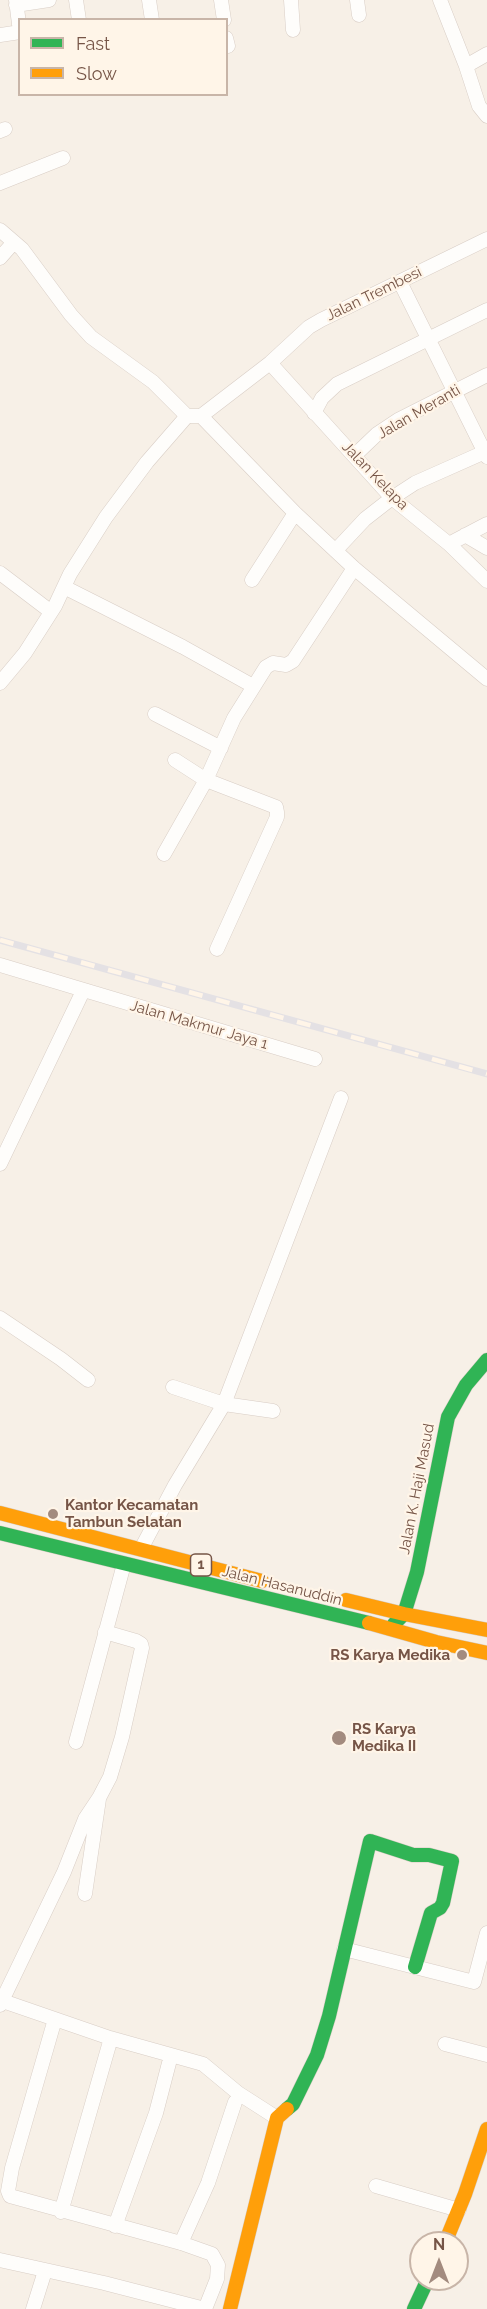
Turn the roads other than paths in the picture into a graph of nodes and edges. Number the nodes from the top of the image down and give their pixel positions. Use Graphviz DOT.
graph roads {
  1 [pos="49,0"];
  2 [pos="76,0"];
  3 [pos="149,0"];
  4 [pos="221,0"];
  5 [pos="291,0"];
  6 [pos="357,0"];
  7 [pos="442,1"];
  8 [pos="16,2"];
  9 [pos="359,15"];
  10 [pos="18,18"];
  11 [pos="79,18"];
  12 [pos="152,18"];
  13 [pos="224,18"];
  14 [pos="293,30"];
  15 [pos="18,32"];
  16 [pos="0,35"];
  17 [pos="487,54"];
  18 [pos="466,66"];
  19 [pos="487,116"];
  20 [pos="63,158"];
  21 [pos="0,183"];
  22 [pos="0,230"];
  23 [pos="487,239"];
  24 [pos="14,242"];
  25 [pos="0,258"];
  26 [pos="400,282"];
  27 [pos="487,310"];
  28 [pos="428,339"];
  29 [pos="270,363"];
  30 [pos="487,375"];
  31 [pos="454,391"];
  32 [pos="314,413"];
  33 [pos="194,416"];
  34 [pos="486,453"];
  35 [pos="355,455"];
  36 [pos="392,498"];
  37 [pos="295,513"];
  38 [pos="487,524"];
  39 [pos="465,535"];
  40 [pos="449,544"];
  41 [pos="487,548"];
  42 [pos="336,550"];
  43 [pos="354,568"];
  44 [pos="0,573"];
  45 [pos="252,580"];
  46 [pos="487,581"];
  47 [pos="64,587"];
  48 [pos="50,611"];
  49 [pos="487,679"];
  50 [pos="0,683"];
  51 [pos="253,686"];
  52 [pos="155,714"];
  53 [pos="222,748"];
  54 [pos="175,760"];
  55 [pos="206,780"];
  56 [pos="164,854"];
  57 [pos="217,949"];
  58 [pos="0,965"];
  59 [pos="83,991"];
  60 [pos="315,1059"];
  61 [pos="341,1098"];
  62 [pos="0,1164"];
  63 [pos="0,1318"];
  64 [pos="487,1360"];
  65 [pos="88,1380"];
  66 [pos="173,1387"];
  67 [pos="224,1404"];
  68 [pos="273,1411"];
  69 [pos="0,1513"];
  70 [pos="0,1533"];
  71 [pos="141,1549"];
  72 [pos="124,1564"];
  73 [pos="271,1582"];
  74 [pos="337,1598"];
  75 [pos="404,1614"];
  76 [pos="389,1628"];
  77 [pos="487,1630"];
  78 [pos="105,1632"];
  79 [pos="487,1653"];
  80 [pos="76,1742"];
  81 [pos="99,1798"];
  82 [pos="85,1894"];
  83 [pos="486,1938"];
  84 [pos="344,1949"];
  85 [pos="416,1967"];
  86 [pos="1,2002"];
  87 [pos="53,2026"];
  88 [pos="445,2044"];
  89 [pos="109,2045"];
  90 [pos="487,2055"];
  91 [pos="169,2063"];
  92 [pos="235,2102"];
  93 [pos="277,2118"];
  94 [pos="487,2129"];
  95 [pos="376,2186"];
  96 [pos="459,2210"];
  97 [pos="61,2212"];
  98 [pos="115,2226"];
  99 [pos="450,2231"];
  100 [pos="181,2243"];
  101 [pos="0,2260"];
  102 [pos="45,2271"];
  103 [pos="422,2291"];
  104 [pos="33,2309"];
  105 [pos="205,2309"];
  106 [pos="230,2309"];
  107 [pos="414,2309"];
  1 -- 8 [label="street"];
  2 -- 11 [label="street"];
  3 -- 12 [label="street"];
  4 -- 13 [label="street"];
  5 -- 14 [label="street"];
  6 -- 9 [label="street"];
  7 -- 18 [label="street"];
  8 -- 10 [label="street"];
  15 -- 16 [label="street"];
  17 -- 18 [label="street"];
  18 -- 19 [label="street"];
  20 -- 21 [label="street"];
  22 -- 24 [label="street"];
  23 -- 26 [label="street, Jalan Trembesi"];
  24 -- 25 [label="street"];
  24 -- 33 [label="street"];
  26 -- 28 [label="street"];
  26 -- 29 [label="street, Jalan Trembesi"];
  27 -- 28 [label="street"];
  28 -- 31 [label="street"];
  28 -- 32 [label="street"];
  29 -- 32 [label="street, Jalan Kelapa"];
  29 -- 33 [label="street, Jalan Trembesi"];
  30 -- 31 [label="street, Jalan Meranti"];
  31 -- 34 [label="street"];
  31 -- 35 [label="street, Jalan Meranti"];
  32 -- 35 [label="street, Jalan Kelapa"];
  33 -- 37 [label="street"];
  33 -- 47 [label="street, Jalan Trembesi"];
  34 -- 36 [label="street"];
  35 -- 36 [label="street, Jalan Kelapa"];
  36 -- 40 [label="street, Jalan Kelapa"];
  36 -- 42 [label="street"];
  37 -- 42 [label="street"];
  37 -- 45 [label="street"];
  38 -- 39 [label="street"];
  39 -- 40 [label="street"];
  39 -- 41 [label="street"];
  40 -- 46 [label="street, Jalan Kelapa"];
  42 -- 43 [label="street"];
  43 -- 49 [label="street"];
  43 -- 51 [label="street"];
  44 -- 48 [label="street"];
  47 -- 48 [label="street, Jalan Trembesi"];
  47 -- 51 [label="street"];
  48 -- 50 [label="street, Jalan Trembesi"];
  51 -- 53 [label="street"];
  52 -- 53 [label="street"];
  53 -- 55 [label="street"];
  54 -- 55 [label="street"];
  55 -- 56 [label="street"];
  55 -- 57 [label="street"];
  58 -- 59 [label="street, Jalan Makmur Jaya 1"];
  59 -- 60 [label="street, Jalan Makmur Jaya 1"];
  59 -- 62 [label="street"];
  61 -- 67 [label="street"];
  63 -- 65 [label="street"];
  64 -- 75 [label="main road, Jalan K. Haji Masud"];
  66 -- 67 [label="street"];
  67 -- 68 [label="street"];
  67 -- 71 [label="street"];
  69 -- 71 [label="main road, Jalan Hasanuddin / 1"];
  70 -- 72 [label="main road, Jalan Hasanuddin / 1"];
  71 -- 73 [label="main road, Jalan Hasanuddin / 1"];
  72 -- 76 [label="main road, Jalan Hasanuddin / 1"];
  72 -- 78 [label="street"];
  74 -- 75 [label="main road, Jalan Hasanuddin"];
  75 -- 76 [label="main road, Jalan K. Haji Masud"];
  75 -- 77 [label="main road, Jalan Hasanuddin"];
  76 -- 79 [label="main road, Jalan Hasanuddin / 1"];
  78 -- 80 [label="street"];
  78 -- 81 [label="street"];
  81 -- 82 [label="street"];
  81 -- 86 [label="street"];
  83 -- 85 [label="street"];
  84 -- 85 [label="street"];
  84 -- 85 [label="main road"];
  84 -- 93 [label="main road"];
  86 -- 93 [label="street"];
  87 -- 97 [label="street"];
  88 -- 90 [label="street"];
  89 -- 97 [label="street"];
  91 -- 98 [label="street"];
  92 -- 100 [label="street"];
  93 -- 106 [label="main road"];
  94 -- 96 [label="main road"];
  95 -- 96 [label="street"];
  96 -- 99 [label="main road"];
  97 -- 98 [label="street"];
  98 -- 100 [label="street"];
  100 -- 105 [label="street"];
  101 -- 102 [label="street"];
  102 -- 104 [label="street"];
  102 -- 105 [label="street"];
  103 -- 107 [label="main road"];
}
